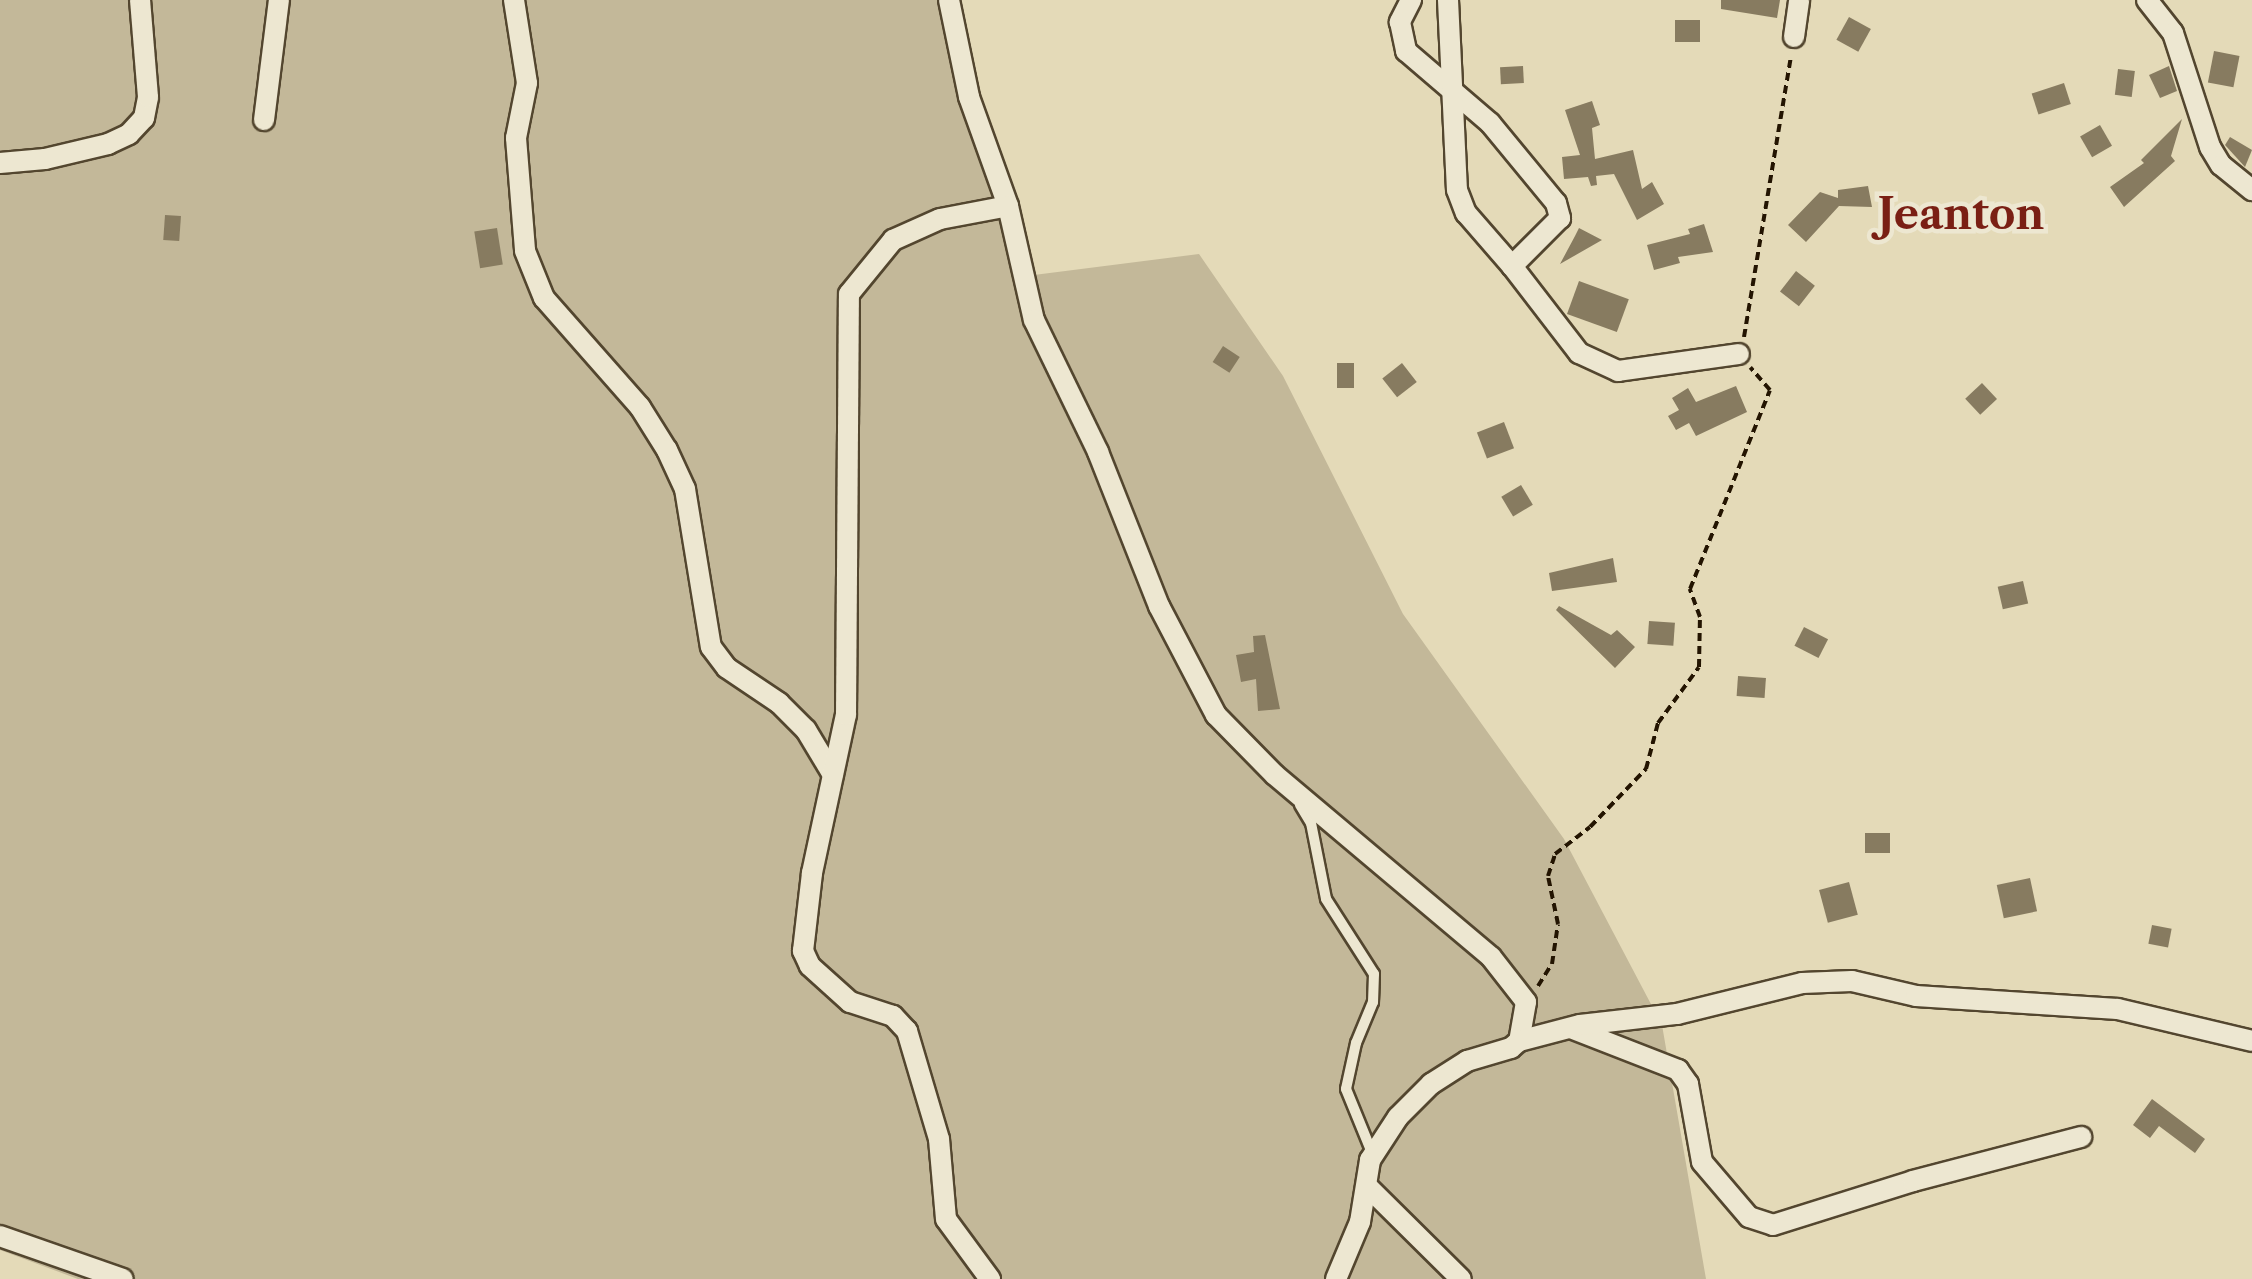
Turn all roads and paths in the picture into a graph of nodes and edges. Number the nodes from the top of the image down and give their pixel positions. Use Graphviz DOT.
graph roads {
  1 [pos="140,0"];
  2 [pos="279,0"];
  3 [pos="514,0"];
  4 [pos="949,0"];
  5 [pos="1410,0"];
  6 [pos="1448,0"];
  7 [pos="1799,0"];
  8 [pos="2147,0"];
  9 [pos="1794,37"];
  10 [pos="1452,90"];
  11 [pos="264,120"];
  12 [pos="0,163"];
  13 [pos="2252,190"];
  14 [pos="1008,206"];
  15 [pos="1512,266"];
  16 [pos="1739,354"];
  17 [pos="833,775"];
  18 [pos="1294,790"];
  19 [pos="1526,1002"];
  20 [pos="1570,1028"];
  21 [pos="1519,1040"];
  22 [pos="2252,1041"];
  23 [pos="2081,1137"];
  24 [pos="1374,1156"];
  25 [pos="1368,1188"];
  26 [pos="0,1236"];
  27 [pos="123,1279"];
  28 [pos="990,1279"];
  29 [pos="1336,1279"];
  30 [pos="1460,1279"];
  1 -- 12 [label="street"];
  2 -- 11 [label="street"];
  3 -- 17 [label="street"];
  4 -- 14 [label="street"];
  5 -- 10 [label="street"];
  6 -- 10 [label="street"];
  7 -- 9 [label="street"];
  8 -- 13 [label="street"];
  9 -- 16 [label="path"];
  10 -- 15 [label="street"];
  10 -- 15 [label="street"];
  14 -- 17 [label="street"];
  14 -- 18 [label="street"];
  15 -- 16 [label="street"];
  16 -- 19 [label="path"];
  17 -- 28 [label="street"];
  18 -- 19 [label="street"];
  18 -- 24 [label="lane"];
  19 -- 21 [label="street"];
  20 -- 21 [label="street"];
  20 -- 22 [label="street"];
  20 -- 23 [label="street"];
  21 -- 24 [label="street"];
  24 -- 25 [label="street"];
  25 -- 29 [label="street"];
  25 -- 30 [label="street"];
  26 -- 27 [label="street"];
}
